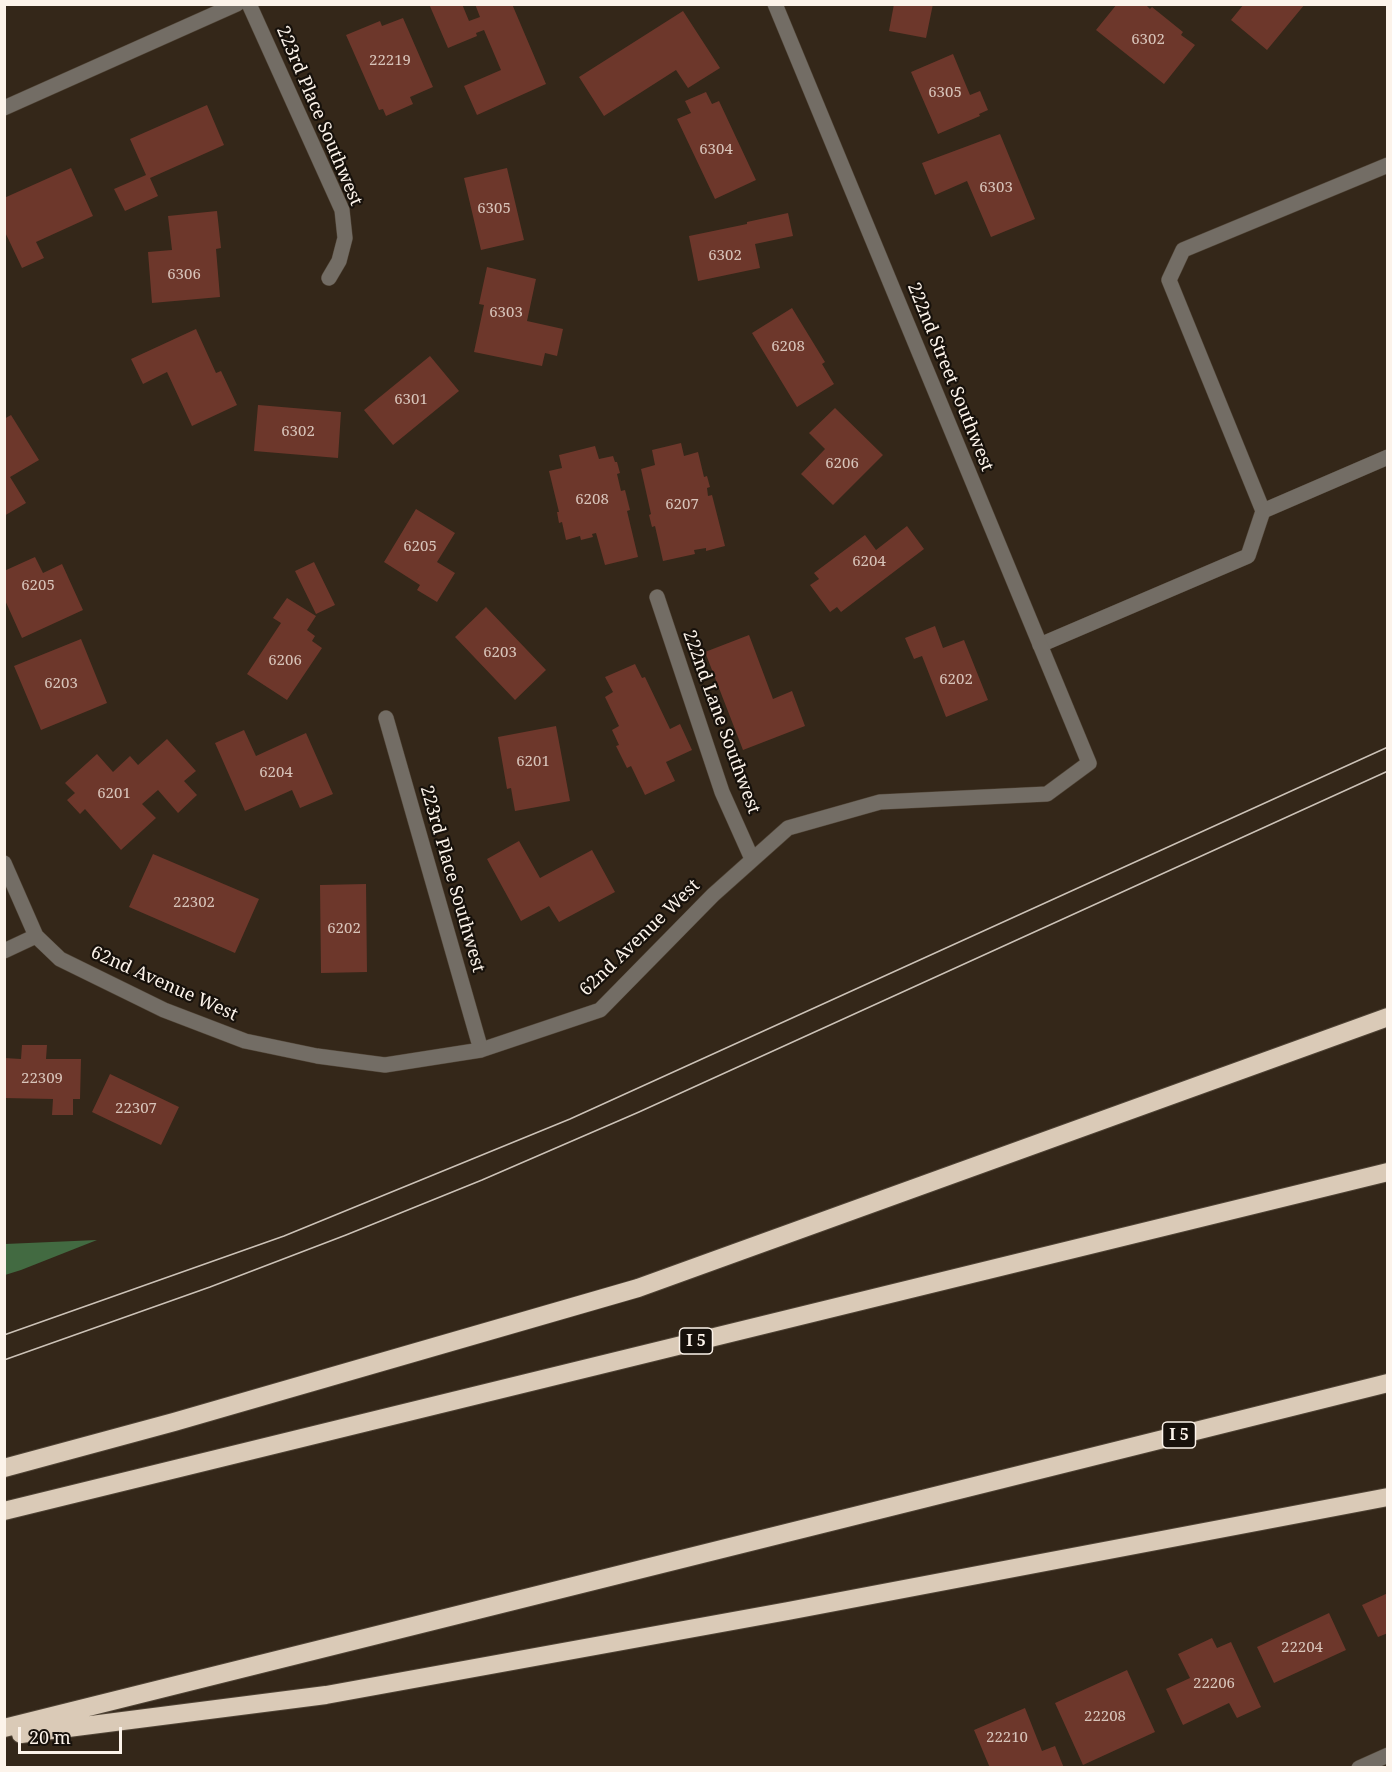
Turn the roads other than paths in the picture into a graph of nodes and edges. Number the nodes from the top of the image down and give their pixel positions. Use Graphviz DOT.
graph roads {
  1 [pos="237,4"];
  2 [pos="249,4"];
  3 [pos="775,4"];
  4 [pos="4,108"];
  5 [pos="1388,165"];
  6 [pos="329,278"];
  7 [pos="1388,457"];
  8 [pos="1263,511"];
  9 [pos="657,597"];
  10 [pos="1040,645"];
  11 [pos="386,717"];
  12 [pos="1089,764"];
  13 [pos="752,859"];
  14 [pos="4,863"];
  15 [pos="36,936"];
  16 [pos="4,951"];
  17 [pos="1388,1017"];
  18 [pos="481,1050"];
  19 [pos="1388,1172"];
  20 [pos="1388,1383"];
  21 [pos="4,1468"];
  22 [pos="1388,1497"];
  23 [pos="4,1511"];
  24 [pos="4,1728"];
  25 [pos="4,1736"];
  26 [pos="1388,1755"];
  27 [pos="1359,1767"];
  1 -- 4 [label="street"];
  2 -- 6 [label="street, 223rd Place Southwest"];
  3 -- 10 [label="street, 222nd Street Southwest"];
  5 -- 8 [label="street"];
  7 -- 8 [label="street"];
  8 -- 10 [label="street"];
  9 -- 13 [label="street, 222nd Lane Southwest"];
  10 -- 12 [label="street, 222nd Street Southwest"];
  11 -- 18 [label="street, 223rd Place Southwest"];
  12 -- 13 [label="street, 62nd Avenue West"];
  13 -- 18 [label="street, 62nd Avenue West"];
  14 -- 15 [label="street"];
  15 -- 16 [label="street"];
  15 -- 18 [label="street, 62nd Avenue West"];
  17 -- 21 [label="highway"];
  19 -- 23 [label="highway, I 5"];
  20 -- 24 [label="highway, I 5"];
  22 -- 25 [label="highway"];
  26 -- 27 [label="street"];
}
